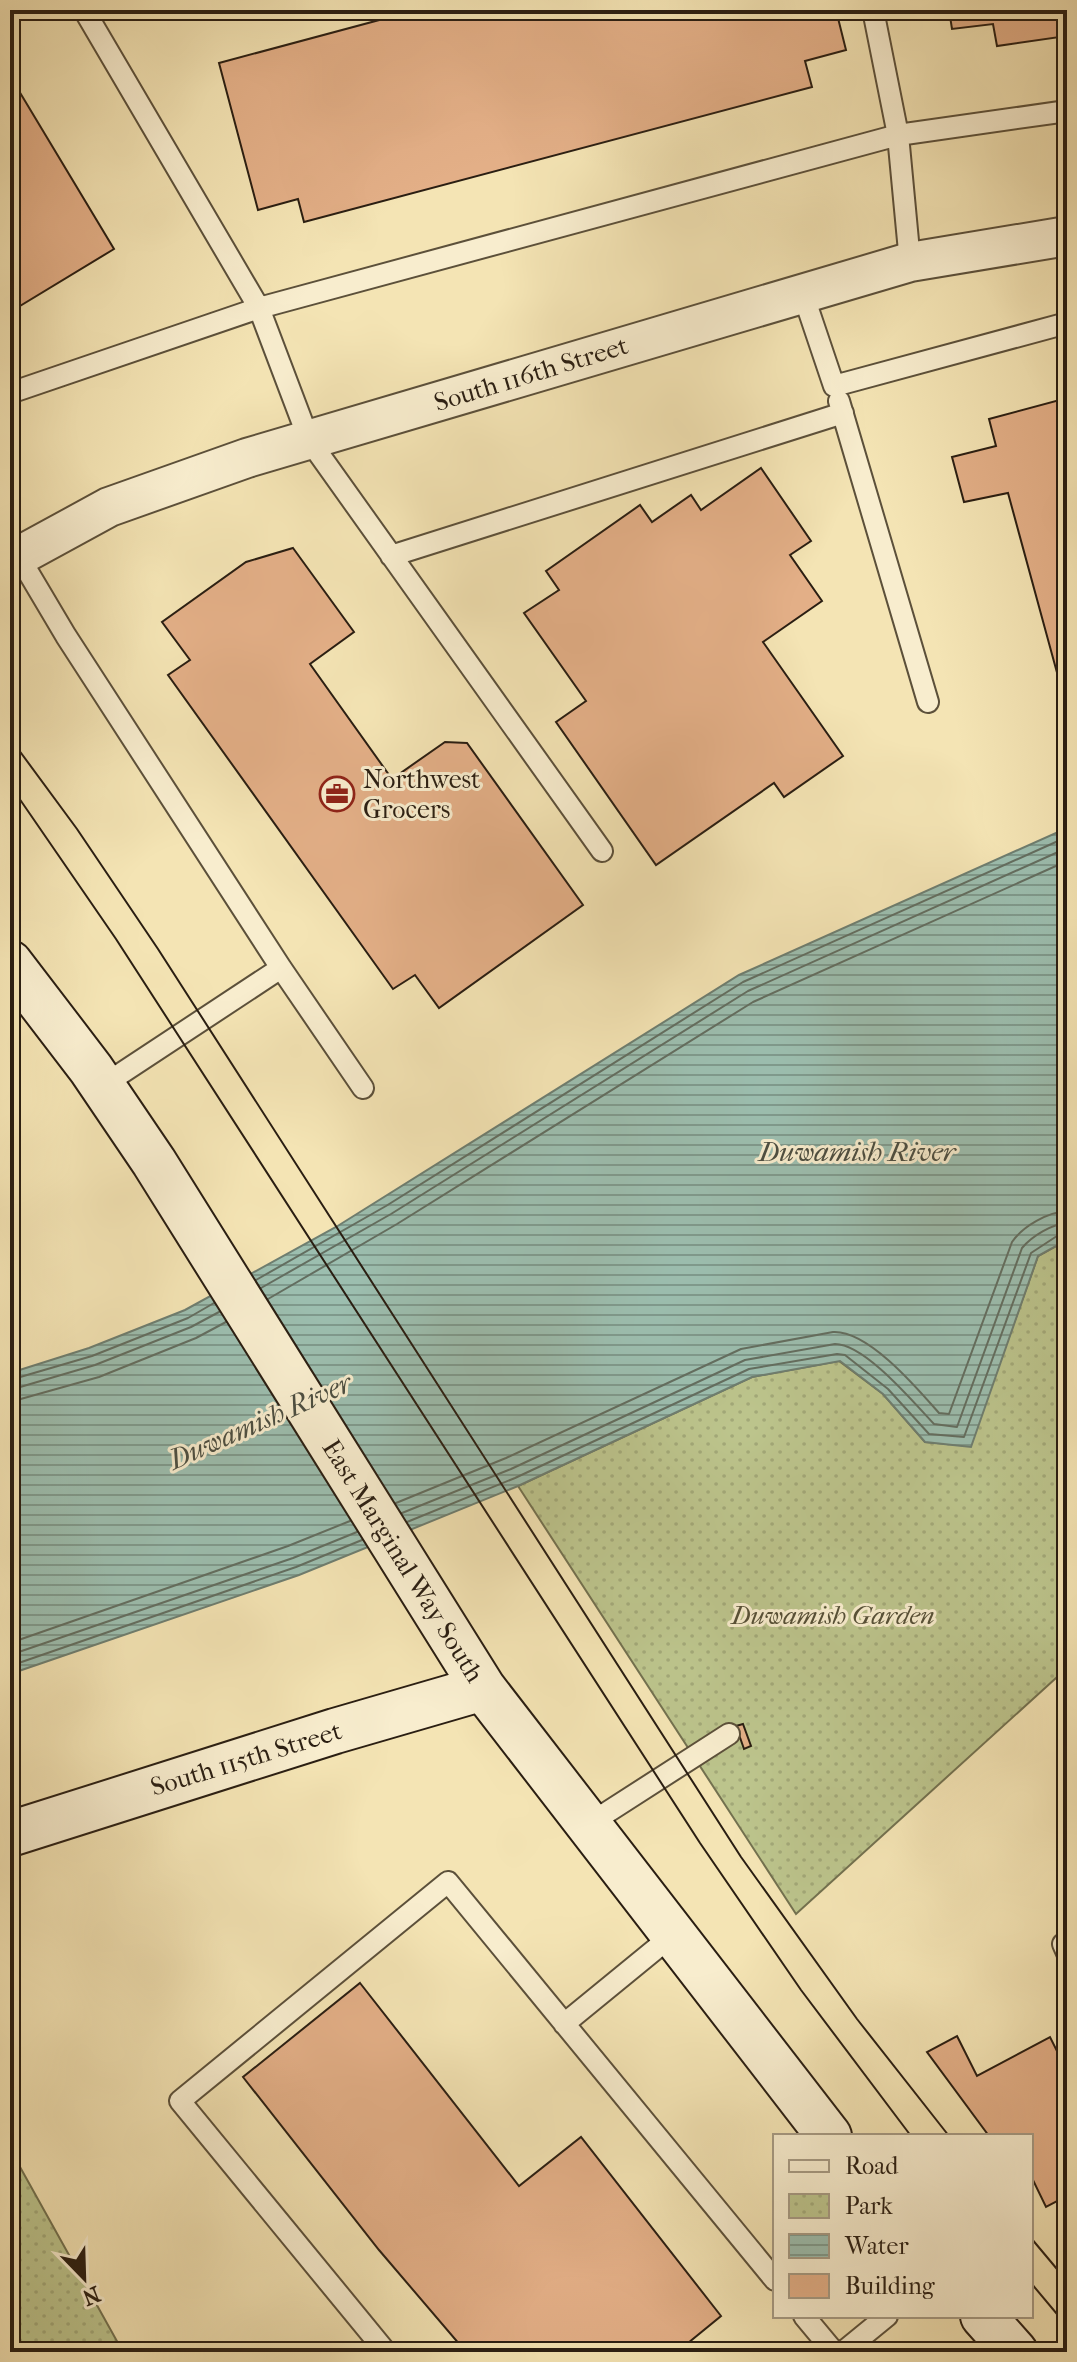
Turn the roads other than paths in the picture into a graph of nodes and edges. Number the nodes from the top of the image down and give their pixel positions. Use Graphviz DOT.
graph roads {
  1 [pos="84,10"];
  2 [pos="873,10"];
  3 [pos="1067,111"];
  4 [pos="898,135"];
  5 [pos="1067,236"];
  6 [pos="910,262"];
  7 [pos="803,294"];
  8 [pos="259,308"];
  9 [pos="1067,323"];
  10 [pos="834,386"];
  11 [pos="10,393"];
  12 [pos="843,413"];
  13 [pos="309,440"];
  14 [pos="13,553"];
  15 [pos="391,556"];
  16 [pos="928,702"];
  17 [pos="602,851"];
  18 [pos="10,963"];
  19 [pos="281,968"];
  20 [pos="102,1086"];
  21 [pos="363,1088"];
  22 [pos="472,1672"];
  23 [pos="729,1734"];
  24 [pos="589,1824"];
  25 [pos="10,1834"];
  26 [pos="674,1934"];
  27 [pos="1067,1942"];
  28 [pos="1067,1953"];
  29 [pos="564,2024"];
  30 [pos="827,2134"];
  31 [pos="773,2278"];
  32 [pos="806,2318"];
  33 [pos="885,2318"];
  34 [pos="985,2318"];
  35 [pos="386,2352"];
  36 [pos="834,2352"];
  37 [pos="843,2352"];
  38 [pos="1015,2352"];
  1 -- 8 [label="lane"];
  2 -- 4 [label="lane"];
  3 -- 4 [label="lane"];
  4 -- 6 [label="lane"];
  4 -- 8 [label="lane"];
  5 -- 6 [label="street, South 116th Street"];
  6 -- 7 [label="street, South 116th Street"];
  7 -- 10 [label="lane"];
  7 -- 13 [label="street, South 116th Street"];
  8 -- 11 [label="lane"];
  8 -- 13 [label="lane"];
  9 -- 10 [label="lane"];
  10 -- 12 [label="lane"];
  12 -- 15 [label="lane"];
  12 -- 16 [label="lane"];
  13 -- 14 [label="street, South 116th Street"];
  13 -- 15 [label="lane"];
  14 -- 19 [label="lane"];
  15 -- 17 [label="lane"];
  18 -- 20 [label="street, East Marginal Way South"];
  19 -- 20 [label="lane"];
  19 -- 21 [label="lane"];
  20 -- 22 [label="street, East Marginal Way South"];
  22 -- 24 [label="street, East Marginal Way South"];
  22 -- 25 [label="street, South 115th Street"];
  23 -- 24 [label="lane"];
  24 -- 26 [label="street, East Marginal Way South"];
  26 -- 29 [label="lane"];
  26 -- 30 [label="street, East Marginal Way South"];
  27 -- 28 [label="lane"];
  29 -- 31 [label="lane"];
  29 -- 35 [label="lane"];
  32 -- 36 [label="lane"];
  33 -- 37 [label="lane"];
  34 -- 38 [label="street"];
}
